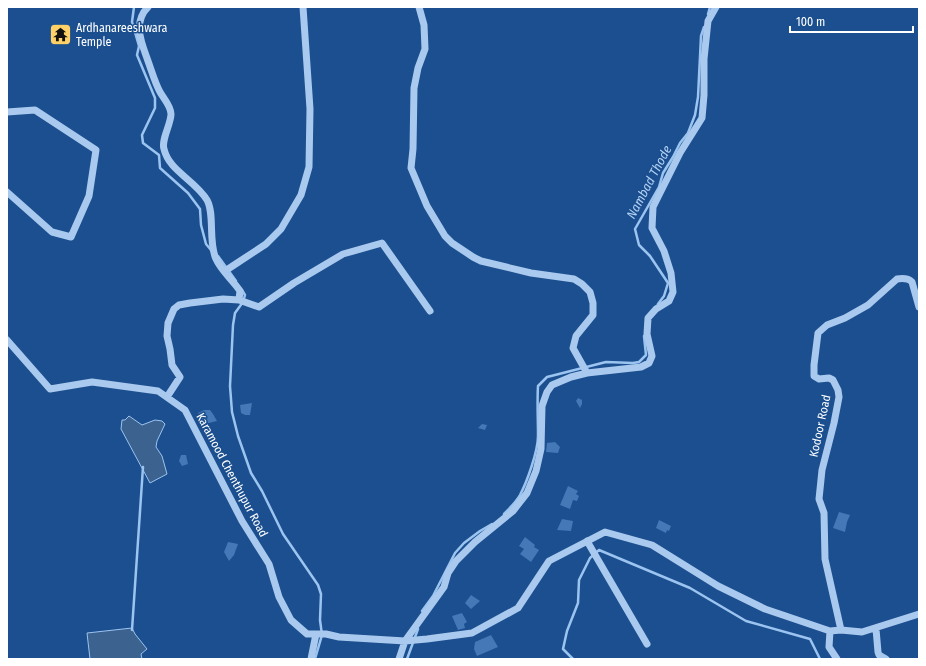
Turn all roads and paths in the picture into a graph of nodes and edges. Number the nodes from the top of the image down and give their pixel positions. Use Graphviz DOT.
graph roads {
  1 [pos="148,7"];
  2 [pos="304,7"];
  3 [pos="419,7"];
  4 [pos="716,7"];
  5 [pos="7,112"];
  6 [pos="7,192"];
  7 [pos="225,271"];
  8 [pos="239,300"];
  9 [pos="919,307"];
  10 [pos="430,311"];
  11 [pos="7,340"];
  12 [pos="587,373"];
  13 [pos="167,397"];
  14 [pos="587,541"];
  15 [pos="919,614"];
  16 [pos="876,628"];
  17 [pos="841,630"];
  18 [pos="830,631"];
  19 [pos="320,634"];
  20 [pos="408,641"];
  21 [pos="647,644"];
  22 [pos="311,659"];
  23 [pos="398,659"];
  24 [pos="837,659"];
  25 [pos="886,659"];
  1 -- 7 [label="street"];
  2 -- 7 [label="street"];
  3 -- 12 [label="street"];
  4 -- 12 [label="street"];
  5 -- 6 [label="street"];
  7 -- 8 [label="street"];
  8 -- 10 [label="street"];
  8 -- 13 [label="street"];
  9 -- 17 [label="street, Kodoor Road"];
  11 -- 13 [label="street, Karamood Chenthupur Road"];
  12 -- 20 [label="street"];
  13 -- 19 [label="street, Karamood Chenthupur Road"];
  14 -- 18 [label="street, Karamood Chenthupur Road"];
  14 -- 20 [label="street, Karamood Chenthupur Road"];
  14 -- 21 [label="street"];
  15 -- 16 [label="street"];
  16 -- 17 [label="street"];
  16 -- 25 [label="street"];
  17 -- 18 [label="street"];
  18 -- 24 [label="street"];
  19 -- 20 [label="street, Karamood Chenthupur Road"];
  19 -- 22 [label="street"];
  20 -- 23 [label="street"];
}
